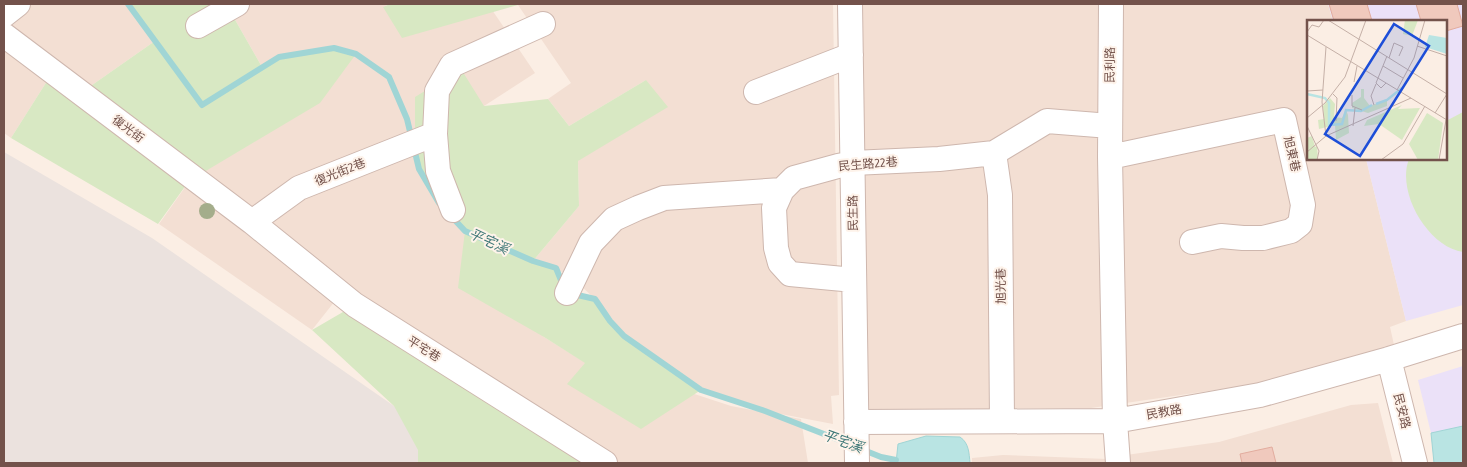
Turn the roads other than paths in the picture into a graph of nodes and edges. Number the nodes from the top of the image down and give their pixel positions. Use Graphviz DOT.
graph roads {
  1 [pos="18,4"];
  2 [pos="237,4"];
  3 [pos="850,4"];
  4 [pos="1111,4"];
  5 [pos="4,14"];
  6 [pos="543,24"];
  7 [pos="198,26"];
  8 [pos="4,36"];
  9 [pos="851,55"];
  10 [pos="756,92"];
  11 [pos="1110,126"];
  12 [pos="435,134"];
  13 [pos="994,153"];
  14 [pos="1110,157"];
  15 [pos="853,164"];
  16 [pos="782,190"];
  17 [pos="453,210"];
  18 [pos="252,222"];
  19 [pos="1192,242"];
  20 [pos="854,280"];
  21 [pos="567,293"];
  22 [pos="1463,336"];
  23 [pos="1389,359"];
  24 [pos="1002,420"];
  25 [pos="1115,421"];
  26 [pos="856,422"];
  27 [pos="605,463"];
  28 [pos="857,463"];
  29 [pos="1118,463"];
  30 [pos="1415,463"];
  1 -- 5 [label="street"];
  2 -- 7 [label="street"];
  3 -- 9 [label="street, 民生路"];
  4 -- 11 [label="street, 民利路"];
  6 -- 12 [label="street"];
  8 -- 18 [label="street, 復光街"];
  9 -- 10 [label="street"];
  9 -- 15 [label="street, 民生路"];
  11 -- 13 [label="street"];
  11 -- 14 [label="street"];
  12 -- 17 [label="street"];
  12 -- 18 [label="street, 復光街2巷"];
  13 -- 15 [label="street, 民生路22巷"];
  13 -- 24 [label="street, 旭光巷"];
  14 -- 19 [label="street, 旭東巷"];
  14 -- 25 [label="street"];
  15 -- 16 [label="street, 民生路22巷"];
  15 -- 20 [label="street, 民生路"];
  16 -- 20 [label="street"];
  16 -- 21 [label="street"];
  18 -- 27 [label="street, 平宅巷"];
  20 -- 26 [label="street, 民生路"];
  22 -- 23 [label="street, 民教路"];
  23 -- 25 [label="street, 民教路"];
  23 -- 30 [label="street, 民安路"];
  24 -- 25 [label="street, 民教路"];
  24 -- 26 [label="street, 民教路"];
  25 -- 29 [label="street"];
  26 -- 28 [label="street, 民生路"];
}
